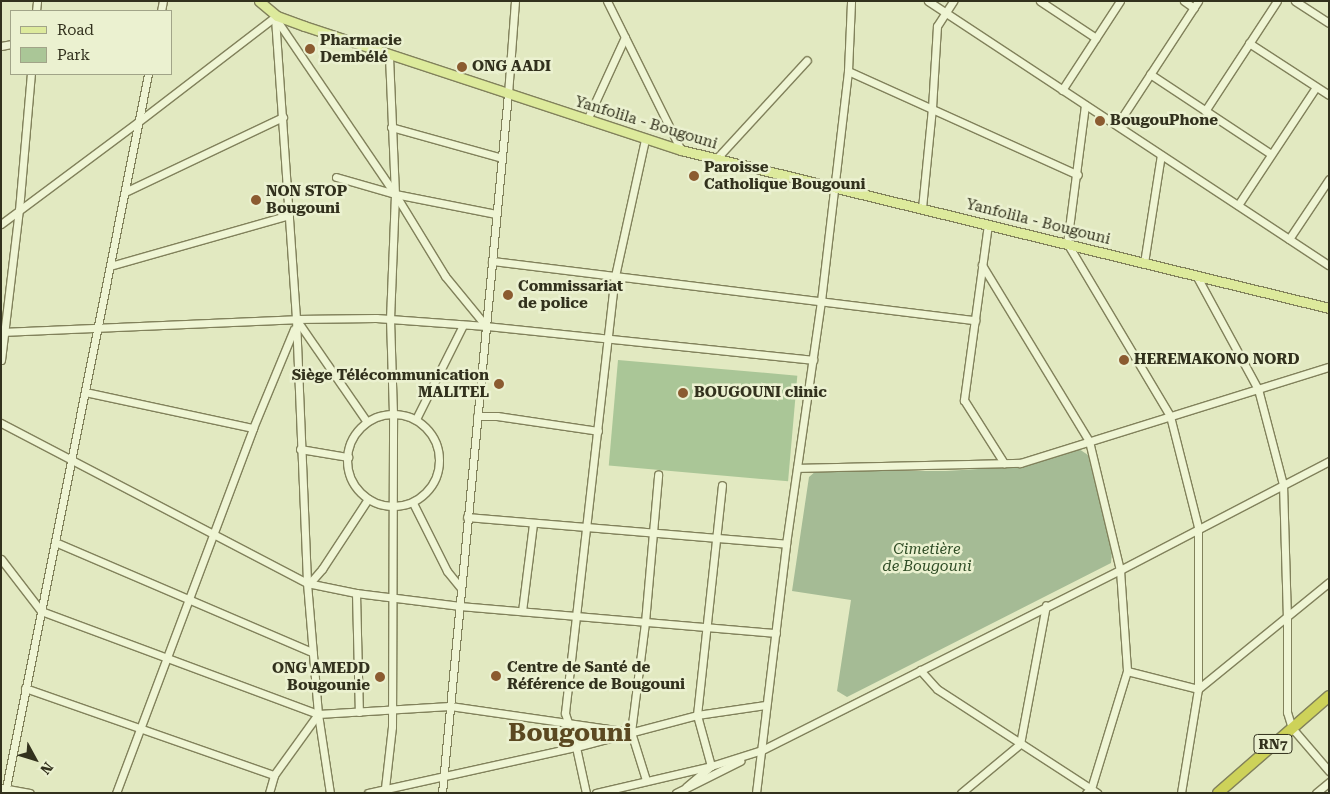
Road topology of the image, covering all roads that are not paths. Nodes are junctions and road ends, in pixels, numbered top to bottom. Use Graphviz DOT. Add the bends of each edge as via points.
graph roads {
  1 [pos="259,1"];
  2 [pos="515,1"];
  3 [pos="607,1"];
  4 [pos="851,1"];
  5 [pos="928,1"];
  6 [pos="954,1"];
  7 [pos="1040,1"];
  8 [pos="1120,1"];
  9 [pos="1184,1"];
  10 [pos="1198,1"];
  11 [pos="1277,1"];
  12 [pos="1296,1"];
  13 [pos="1194,8"];
  14 [pos="946,13"];
  15 [pos="276,17"];
  16 [pos="1329,23"];
  17 [pos="625,37"];
  18 [pos="1096,38"];
  19 [pos="1249,43"];
  20 [pos="389,56"];
  21 [pos="807,60"];
  22 [pos="848,71"];
  23 [pos="1150,74"];
  24 [pos="31,75"];
  25 [pos="148,75"];
  26 [pos="1316,87"];
  27 [pos="1062,90"];
  28 [pos="508,94"];
  29 [pos="1329,96"];
  30 [pos="1085,105"];
  31 [pos="932,108"];
  32 [pos="1205,111"];
  33 [pos="283,117"];
  34 [pos="587,120"];
  35 [pos="138,122"];
  36 [pos="1117,125"];
  37 [pos="391,127"];
  38 [pos="645,139"];
  39 [pos="681,150"];
  40 [pos="1271,154"];
  41 [pos="1161,155"];
  42 [pos="502,158"];
  43 [pos="716,159"];
  44 [pos="1078,175"];
  45 [pos="336,177"];
  46 [pos="1329,179"];
  47 [pos="833,187"];
  48 [pos="125,192"];
  49 [pos="395,194"];
  50 [pos="1238,205"];
  51 [pos="922,208"];
  52 [pos="19,210"];
  53 [pos="496,214"];
  54 [pos="289,215"];
  55 [pos="1,224"];
  56 [pos="988,224"];
  57 [pos="1289,239"];
  58 [pos="1068,243"];
  59 [pos="492,261"];
  60 [pos="1144,263"];
  61 [pos="1329,265"];
  62 [pos="110,266"];
  63 [pos="982,266"];
  64 [pos="1196,274"];
  65 [pos="615,276"];
  66 [pos="821,301"];
  67 [pos="1329,308"];
  68 [pos="390,319"];
  69 [pos="975,320"];
  70 [pos="296,322"];
  71 [pos="463,324"];
  72 [pos="486,326"];
  73 [pos="97,329"];
  74 [pos="3,332"];
  75 [pos="609,338"];
  76 [pos="1,360"];
  77 [pos="813,360"];
  78 [pos="1329,367"];
  79 [pos="1258,389"];
  80 [pos="85,392"];
  81 [pos="393,414"];
  82 [pos="477,416"];
  83 [pos="1170,416"];
  84 [pos="416,419"];
  85 [pos="367,422"];
  86 [pos="1,423"];
  87 [pos="253,428"];
  88 [pos="598,431"];
  89 [pos="1089,441"];
  90 [pos="300,449"];
  91 [pos="348,457"];
  92 [pos="71,461"];
  93 [pos="1329,461"];
  94 [pos="1004,463"];
  95 [pos="797,468"];
  96 [pos="658,475"];
  97 [pos="1282,484"];
  98 [pos="722,485"];
  99 [pos="368,498"];
  100 [pos="413,503"];
  101 [pos="392,505"];
  102 [pos="467,517"];
  103 [pos="534,524"];
  104 [pos="1198,527"];
  105 [pos="587,529"];
  106 [pos="653,533"];
  107 [pos="213,535"];
  108 [pos="718,538"];
  109 [pos="55,542"];
  110 [pos="786,544"];
  111 [pos="1,560"];
  112 [pos="1120,570"];
  113 [pos="1329,582"];
  114 [pos="308,584"];
  115 [pos="461,588"];
  116 [pos="356,593"];
  117 [pos="392,598"];
  118 [pos="189,600"];
  119 [pos="1046,605"];
  120 [pos="460,606"];
  121 [pos="41,611"];
  122 [pos="522,611"];
  123 [pos="578,617"];
  124 [pos="1287,617"];
  125 [pos="646,622"];
  126 [pos="707,627"];
  127 [pos="776,633"];
  128 [pos="312,652"];
  129 [pos="167,659"];
  130 [pos="920,670"];
  131 [pos="1127,671"];
  132 [pos="25,688"];
  133 [pos="1198,689"];
  134 [pos="1329,696"];
  135 [pos="765,705"];
  136 [pos="450,706"];
  137 [pos="392,711"];
  138 [pos="359,712"];
  139 [pos="318,714"];
  140 [pos="697,715"];
  141 [pos="567,721"];
  142 [pos="142,727"];
  143 [pos="1292,728"];
  144 [pos="631,732"];
  145 [pos="1020,744"];
  146 [pos="576,747"];
  147 [pos="762,750"];
  148 [pos="711,766"];
  149 [pos="1329,771"];
  150 [pos="274,775"];
  151 [pos="444,776"];
  152 [pos="646,780"];
  153 [pos="1329,782"];
  154 [pos="686,787"];
  155 [pos="385,788"];
  156 [pos="4,790"];
  157 [pos="1091,792"];
  158 [pos="30,793"];
  159 [pos="116,793"];
  160 [pos="269,793"];
  161 [pos="330,793"];
  162 [pos="368,793"];
  163 [pos="442,793"];
  164 [pos="586,793"];
  165 [pos="596,793"];
  166 [pos="676,793"];
  167 [pos="756,793"];
  168 [pos="961,793"];
  169 [pos="1181,793"];
  170 [pos="1218,793"];
  171 [pos="1316,793"];
  1 -- 15 [label="main road, Yanfolila - Bougouni"];
  2 -- 28 [label="street"];
  3 -- 17 [label="street"];
  4 -- 22 [label="street"];
  5 -- 14 [label="street"];
  6 -- 14 [label="street"];
  7 -- 18 [label="street"];
  8 -- 18 [label="street"];
  9 -- 13 [label="street"];
  10 -- 13 [label="street"];
  11 -- 19 [label="street"];
  12 -- 16 [label="street"];
  13 -- 23 [label="street"];
  14 -- 27 [label="street"];
  14 -- 31 [label="street" via="937,26"];
  15 -- 20 [label="main road, Yanfolila - Bougouni"];
  15 -- 33 [label="street"];
  15 -- 35 [label="street"];
  15 -- 49 [label="street"];
  17 -- 34 [label="street"];
  17 -- 39 [label="street"];
  18 -- 27 [label="street"];
  19 -- 26 [label="street"];
  19 -- 32 [label="street"];
  20 -- 28 [label="main road, Yanfolila - Bougouni"];
  20 -- 37 [label="street"];
  21 -- 43 [label="street"];
  22 -- 31 [label="street"];
  22 -- 47 [label="street"];
  23 -- 32 [label="street"];
  23 -- 36 [label="street"];
  24 -- 52 [label="street"];
  25 -- 35 [label="street"];
  26 -- 29 [label="street"];
  26 -- 40 [label="street"];
  27 -- 30 [label="street"];
  28 -- 34 [label="main road, Yanfolila - Bougouni"];
  28 -- 42 [label="street"];
  30 -- 36 [label="street"];
  30 -- 44 [label="street"];
  31 -- 44 [label="street"];
  31 -- 51 [label="street"];
  32 -- 40 [label="street"];
  33 -- 48 [label="street"];
  33 -- 54 [label="street"];
  34 -- 38 [label="main road, Yanfolila - Bougouni"];
  35 -- 48 [label="street"];
  35 -- 52 [label="street"];
  36 -- 41 [label="street"];
  37 -- 42 [label="street"];
  37 -- 49 [label="street"];
  38 -- 39 [label="main road, Yanfolila - Bougouni"];
  38 -- 65 [label="street"];
  39 -- 43 [label="main road, Yanfolila - Bougouni"];
  40 -- 50 [label="street"];
  41 -- 50 [label="street"];
  41 -- 60 [label="street"];
  42 -- 53 [label="street"];
  43 -- 47 [label="main road, Yanfolila - Bougouni"];
  44 -- 58 [label="street"];
  45 -- 49 [label="street"];
  46 -- 57 [label="street"];
  47 -- 51 [label="main road, Yanfolila - Bougouni"];
  47 -- 66 [label="street"];
  48 -- 62 [label="street"];
  49 -- 53 [label="street"];
  49 -- 68 [label="street"];
  49 -- 72 [label="street" via="445,276"];
  50 -- 57 [label="street"];
  51 -- 56 [label="main road, Yanfolila - Bougouni"];
  52 -- 55 [label="street"];
  52 -- 74 [label="street"];
  53 -- 59 [label="street"];
  54 -- 62 [label="street"];
  54 -- 70 [label="street"];
  56 -- 58 [label="main road, Yanfolila - Bougouni"];
  56 -- 63 [label="street"];
  57 -- 61 [label="street"];
  58 -- 60 [label="main road, Yanfolila - Bougouni"];
  58 -- 83 [label="street"];
  59 -- 65 [label="street"];
  59 -- 72 [label="street"];
  60 -- 64 [label="main road, Yanfolila - Bougouni"];
  62 -- 73 [label="street"];
  63 -- 69 [label="street"];
  63 -- 89 [label="street"];
  64 -- 67 [label="main road, Yanfolila - Bougouni"];
  64 -- 79 [label="street"];
  65 -- 66 [label="street"];
  65 -- 75 [label="street"];
  66 -- 69 [label="street"];
  66 -- 77 [label="street"];
  68 -- 70 [label="street"];
  68 -- 71 [label="street"];
  68 -- 81 [label="street"];
  69 -- 94 [label="street" via="964,400"];
  70 -- 73 [label="street"];
  70 -- 85 [label="street"];
  70 -- 87 [label="street"];
  70 -- 90 [label="street"];
  71 -- 72 [label="street"];
  71 -- 84 [label="street"];
  72 -- 75 [label="street"];
  72 -- 82 [label="street"];
  73 -- 74 [label="street"];
  73 -- 80 [label="street"];
  74 -- 76 [label="street"];
  75 -- 77 [label="street"];
  75 -- 88 [label="street"];
  77 -- 95 [label="street"];
  78 -- 79 [label="street"];
  79 -- 83 [label="street"];
  79 -- 97 [label="street"];
  80 -- 87 [label="street"];
  80 -- 92 [label="street"];
  81 -- 84 [label="street"];
  81 -- 85 [label="street"];
  81 -- 101 [label="street"];
  82 -- 88 [label="street"];
  82 -- 102 [label="street"];
  83 -- 89 [label="street"];
  83 -- 104 [label="street"];
  84 -- 100 [label="street" via="436,440 440,461 434,483"];
  85 -- 91 [label="street" via="350,444"];
  86 -- 92 [label="street"];
  87 -- 107 [label="street"];
  88 -- 105 [label="street"];
  89 -- 94 [label="street" via="1020,463"];
  89 -- 112 [label="street"];
  90 -- 91 [label="street"];
  90 -- 114 [label="street"];
  91 -- 99 [label="street" via="354,485"];
  92 -- 107 [label="street"];
  92 -- 109 [label="street"];
  93 -- 97 [label="street"];
  94 -- 95 [label="street"];
  95 -- 110 [label="street"];
  96 -- 106 [label="street"];
  97 -- 104 [label="street"];
  97 -- 124 [label="street"];
  98 -- 108 [label="street"];
  99 -- 101 [label="street" via="378,504"];
  99 -- 114 [label="street" via="322,569"];
  100 -- 101 [label="street"];
  100 -- 115 [label="street" via="447,571"];
  101 -- 117 [label="street"];
  102 -- 103 [label="street"];
  102 -- 115 [label="street"];
  103 -- 105 [label="street"];
  103 -- 122 [label="street"];
  104 -- 112 [label="street"];
  104 -- 133 [label="street"];
  105 -- 106 [label="street"];
  105 -- 123 [label="street"];
  106 -- 108 [label="street"];
  106 -- 125 [label="street"];
  107 -- 114 [label="street"];
  107 -- 118 [label="street"];
  108 -- 110 [label="street"];
  108 -- 126 [label="street"];
  109 -- 118 [label="street"];
  109 -- 121 [label="street"];
  110 -- 127 [label="street"];
  111 -- 121 [label="street"];
  112 -- 119 [label="street"];
  112 -- 131 [label="street"];
  113 -- 124 [label="street"];
  114 -- 116 [label="street"];
  114 -- 128 [label="street"];
  115 -- 120 [label="street"];
  116 -- 117 [label="street"];
  116 -- 138 [label="street"];
  117 -- 120 [label="street"];
  117 -- 137 [label="street"];
  118 -- 128 [label="street"];
  118 -- 129 [label="street"];
  119 -- 130 [label="street"];
  119 -- 145 [label="street"];
  120 -- 122 [label="street"];
  120 -- 136 [label="street"];
  121 -- 129 [label="street"];
  121 -- 132 [label="street"];
  122 -- 123 [label="street"];
  123 -- 125 [label="street"];
  123 -- 141 [label="street" via="565,713"];
  124 -- 133 [label="street"];
  124 -- 143 [label="street" via="1287,712"];
  125 -- 126 [label="street"];
  125 -- 144 [label="street"];
  126 -- 127 [label="street"];
  126 -- 140 [label="street"];
  127 -- 135 [label="street"];
  128 -- 139 [label="street"];
  129 -- 139 [label="street"];
  129 -- 142 [label="street"];
  130 -- 145 [label="street" via="937,689"];
  130 -- 147 [label="street"];
  131 -- 133 [label="street"];
  131 -- 157 [label="street"];
  132 -- 142 [label="street"];
  132 -- 156 [label="street"];
  133 -- 169 [label="street"];
  134 -- 143 [label="highway, RN7"];
  135 -- 140 [label="street"];
  135 -- 147 [label="street"];
  136 -- 137 [label="street"];
  136 -- 141 [label="street"];
  136 -- 151 [label="street"];
  137 -- 138 [label="street"];
  137 -- 155 [label="street"];
  138 -- 139 [label="street"];
  139 -- 150 [label="street"];
  139 -- 161 [label="street"];
  140 -- 144 [label="street"];
  140 -- 148 [label="street"];
  141 -- 144 [label="street"];
  141 -- 146 [label="street"];
  142 -- 150 [label="street"];
  142 -- 159 [label="street"];
  143 -- 149 [label="street"];
  143 -- 170 [label="highway, RN7"];
  144 -- 146 [label="street"];
  144 -- 152 [label="street"];
  145 -- 157 [label="street"];
  145 -- 168 [label="street"];
  146 -- 151 [label="street"];
  146 -- 164 [label="street"];
  147 -- 148 [label="street"];
  147 -- 154 [label="street"];
  147 -- 167 [label="street"];
  148 -- 152 [label="street"];
  148 -- 154 [label="street"];
  150 -- 160 [label="street"];
  151 -- 155 [label="street"];
  151 -- 163 [label="street"];
  152 -- 165 [label="street"];
  153 -- 171 [label="street"];
  154 -- 166 [label="street"];
  155 -- 162 [label="street"];
  156 -- 158 [label="street"];
}
